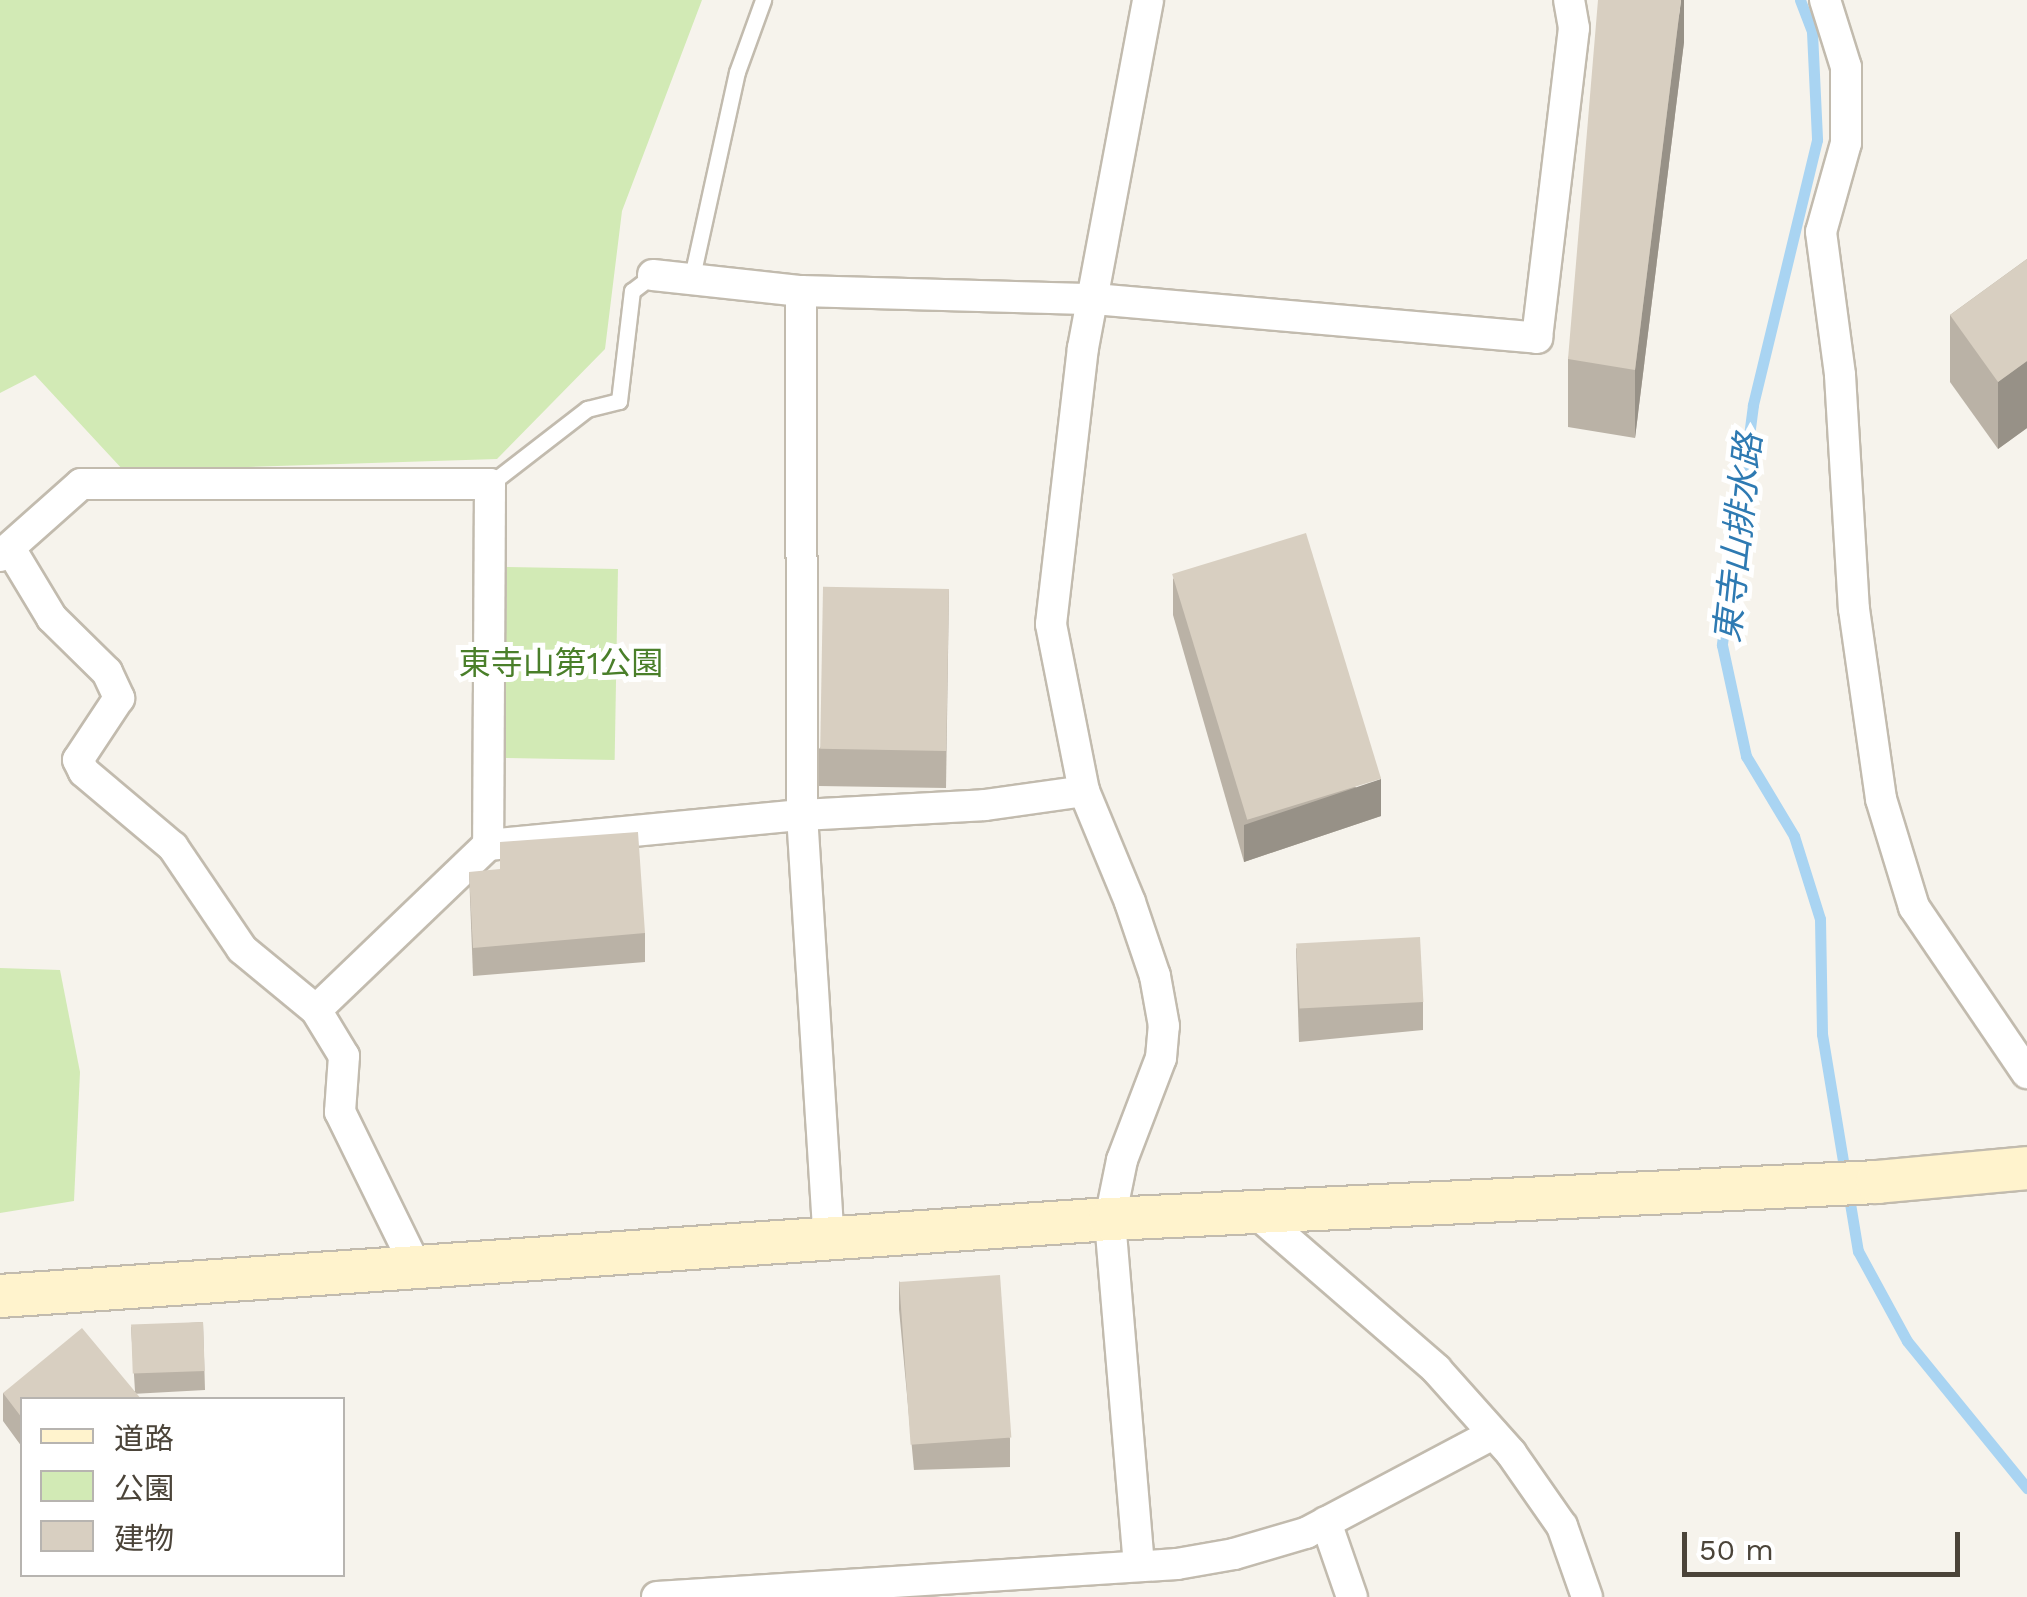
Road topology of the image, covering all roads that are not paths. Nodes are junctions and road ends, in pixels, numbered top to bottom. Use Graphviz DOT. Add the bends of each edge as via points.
graph roads {
  1 [pos="763,0"];
  2 [pos="1148,0"];
  3 [pos="1569,0"];
  4 [pos="1825,0"];
  5 [pos="652,275"];
  6 [pos="691,282"];
  7 [pos="801,291"];
  8 [pos="1095,299"];
  9 [pos="490,484"];
  10 [pos="6,553"];
  11 [pos="1084,791"];
  12 [pos="802,815"];
  13 [pos="488,845"];
  14 [pos="316,1010"];
  15 [pos="2027,1073"];
  16 [pos="2027,1168"];
  17 [pos="1256,1212"];
  18 [pos="1110,1219"];
  19 [pos="829,1239"];
  20 [pos="417,1268"];
  21 [pos="0,1296"];
  22 [pos="1493,1434"];
  23 [pos="1326,1522"];
  24 [pos="1139,1566"];
  25 [pos="834,1591"];
  26 [pos="657,1597"];
  27 [pos="1352,1597"];
  28 [pos="1587,1597"];
  1 -- 6 [label="lane" via="737,72"];
  2 -- 8 [label="street"];
  3 -- 8 [label="street" via="1574,28 1537,338"];
  4 -- 15 [label="street" via="1846,67 1846,143 1821,232 1840,374 1854,608 1881,800 1914,906"];
  5 -- 6 [label="street"];
  5 -- 9 [label="lane" via="632,291 619,401 587,409"];
  6 -- 7 [label="street"];
  7 -- 8 [label="street"];
  7 -- 12 [label="street"];
  8 -- 11 [label="street" via="1068,454 1051,624"];
  9 -- 10 [label="street" via="82,484"];
  9 -- 13 [label="street"];
  10 -- 14 [label="street" via="52,618 107,672 119,698 78,760 84,772 173,847 242,949"];
  11 -- 12 [label="street" via="985,806"];
  11 -- 18 [label="street" via="1130,902 1164,1026 1161,1058 1122,1160"];
  12 -- 13 [label="street"];
  12 -- 19 [label="street"];
  13 -- 14 [label="street"];
  14 -- 20 [label="street" via="344,1056 340,1112"];
  16 -- 17 [label="street" via="1877,1182"];
  17 -- 18 [label="street"];
  17 -- 22 [label="street" via="1436,1369"];
  18 -- 19 [label="street"];
  18 -- 24 [label="street"];
  19 -- 20 [label="street"];
  20 -- 21 [label="street"];
  22 -- 23 [label="street"];
  22 -- 28 [label="street" via="1562,1526"];
  23 -- 24 [label="street" via="1234,1554"];
  23 -- 27 [label="street"];
  24 -- 25 [label="street"];
  25 -- 26 [label="street"];
}
